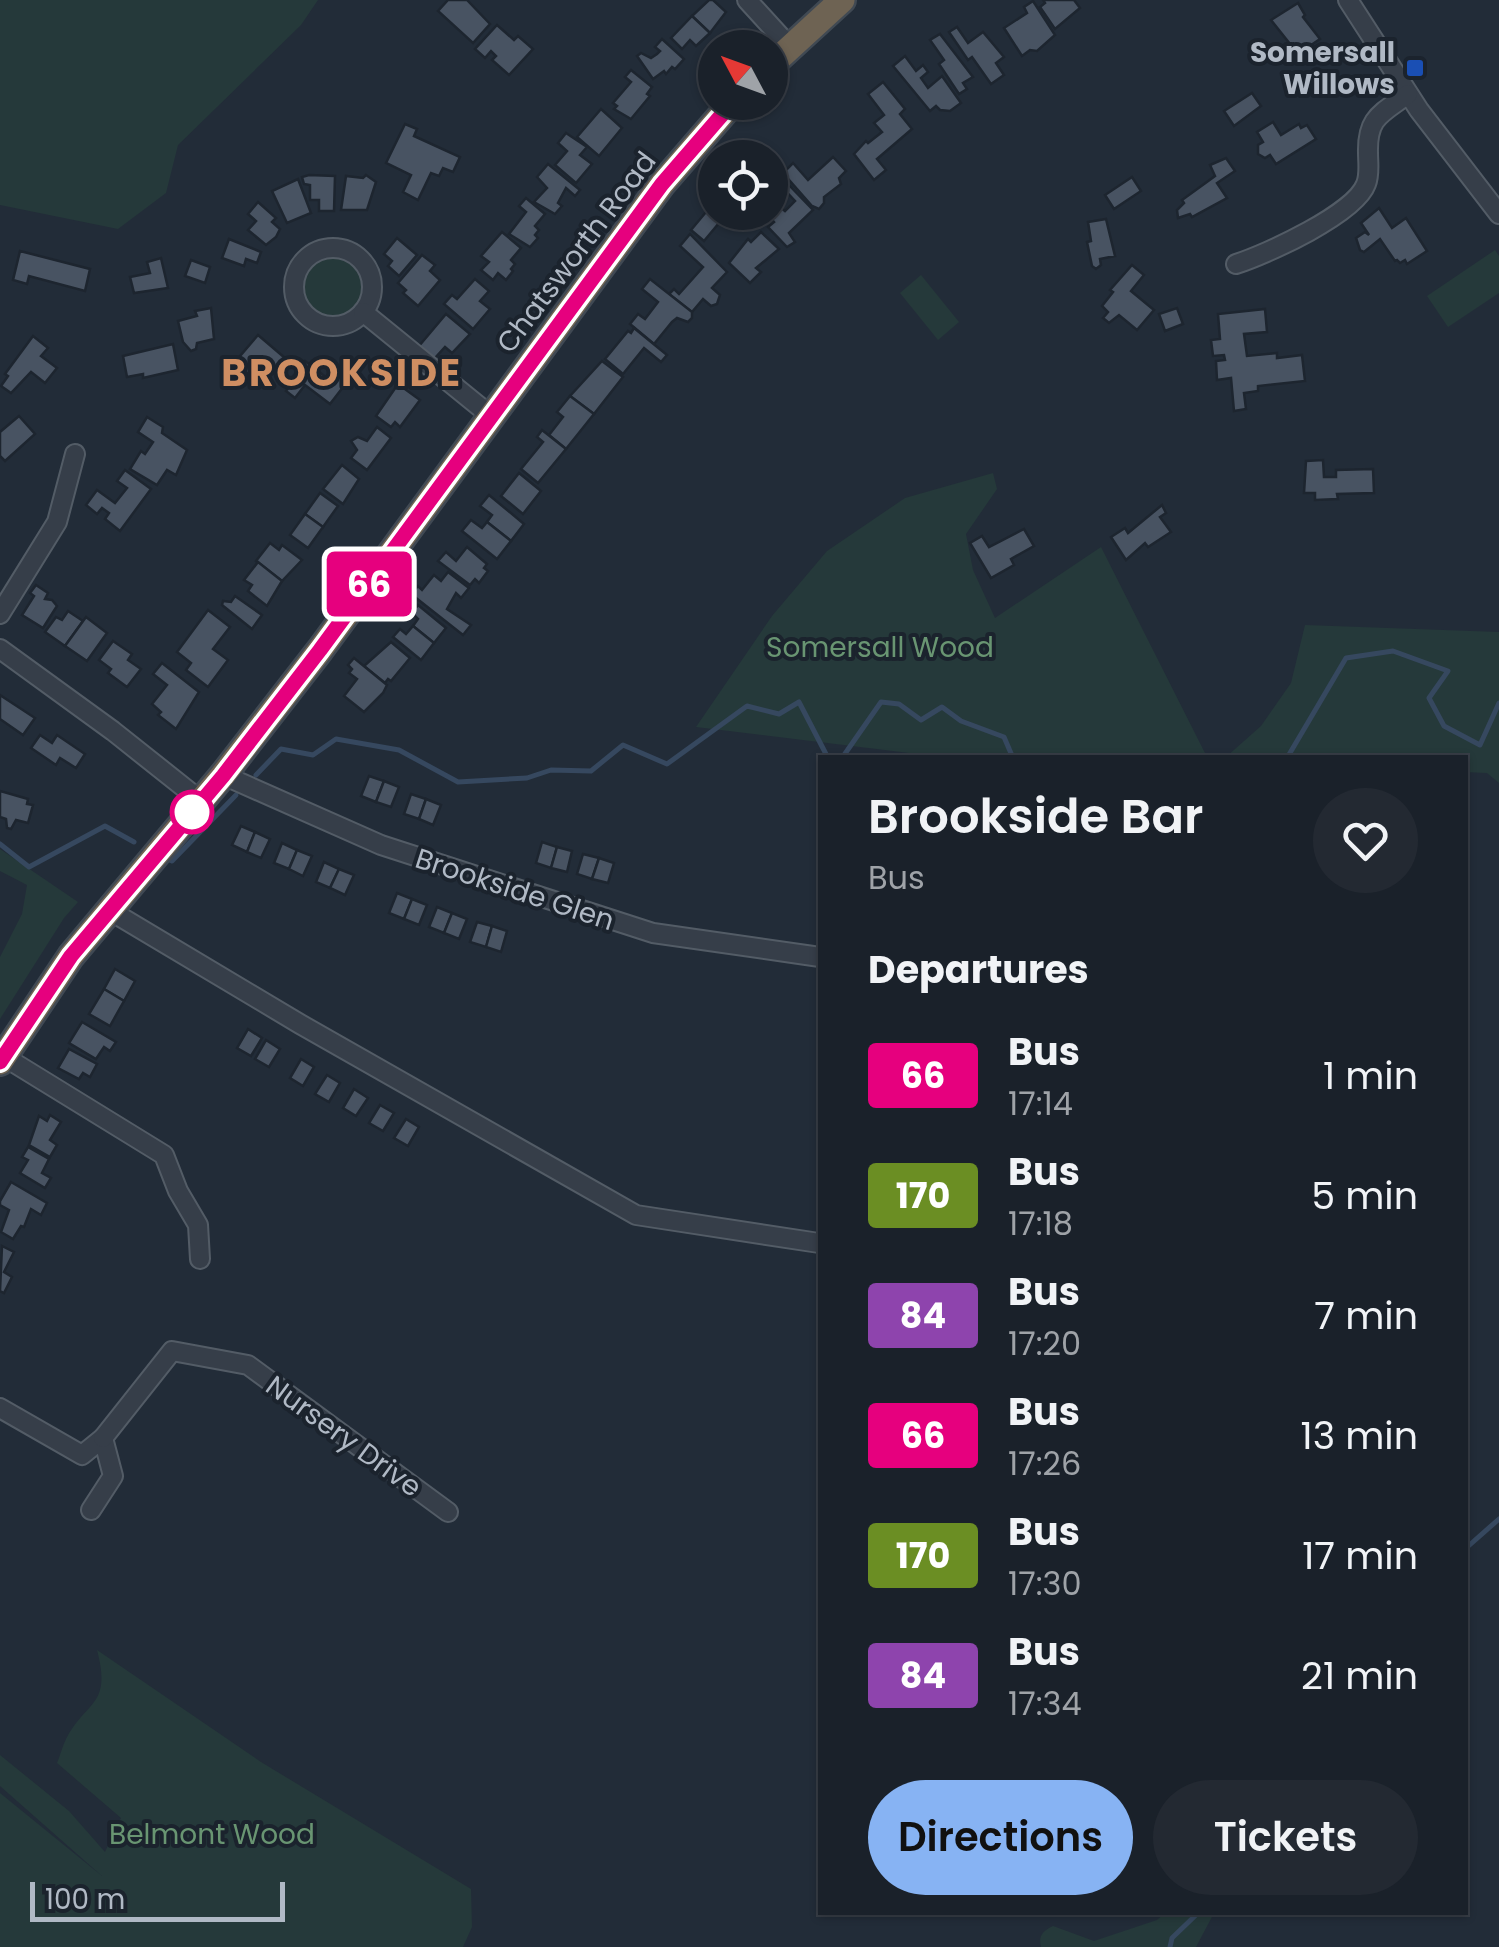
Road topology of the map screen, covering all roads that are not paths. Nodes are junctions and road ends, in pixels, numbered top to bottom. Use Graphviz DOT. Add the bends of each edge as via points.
graph roads {
  1 [pos="746,0"];
  2 [pos="842,0"];
  3 [pos="1348,0"];
  4 [pos="790,47"];
  5 [pos="1408,94"];
  6 [pos="717,120"];
  7 [pos="1499,214"];
  8 [pos="1236,264"];
  9 [pos="363,312"];
  10 [pos="491,416"];
  11 [pos="75,454"];
  12 [pos="0,614"];
  13 [pos="0,649"];
  14 [pos="223,776"];
  15 [pos="201,801"];
  16 [pos="109,910"];
  17 [pos="818,957"];
  18 [pos="2,1059"];
  19 [pos="818,1243"];
  20 [pos="200,1259"];
  21 [pos="0,1408"];
  22 [pos="103,1438"];
  23 [pos="91,1510"];
  24 [pos="448,1512"];
  1 -- 4 [label="street"];
  2 -- 4 [label="highway"];
  3 -- 5 [label="street"];
  5 -- 7 [label="street"];
  5 -- 8 [label="street" via="1371,122 1368,176 1359,196 1300,236"];
  6 -- 10 [label="highway, Chatsworth Road" via="662,184"];
  9 -- 9 [label="street" via="372,288 364,263 342,248 305,258 294,293 306,315 328,326"];
  9 -- 10 [label="street"];
  10 -- 14 [label="highway, Chatsworth Road"];
  11 -- 12 [label="street" via="56,522"];
  13 -- 15 [label="street"];
  14 -- 15 [label="highway, Chatsworth Road"];
  14 -- 17 [label="street, Brookside Glen" via="381,846 653,934"];
  15 -- 16 [label="highway, Chatsworth Road"];
  16 -- 18 [label="highway, Chatsworth Road"];
  16 -- 19 [label="street" via="636,1215"];
  18 -- 20 [label="street" via="164,1155 198,1224"];
  21 -- 22 [label="street" via="82,1455"];
  22 -- 23 [label="street" via="114,1476"];
  22 -- 24 [label="street, Nursery Drive" via="172,1351 248,1365"];
}
